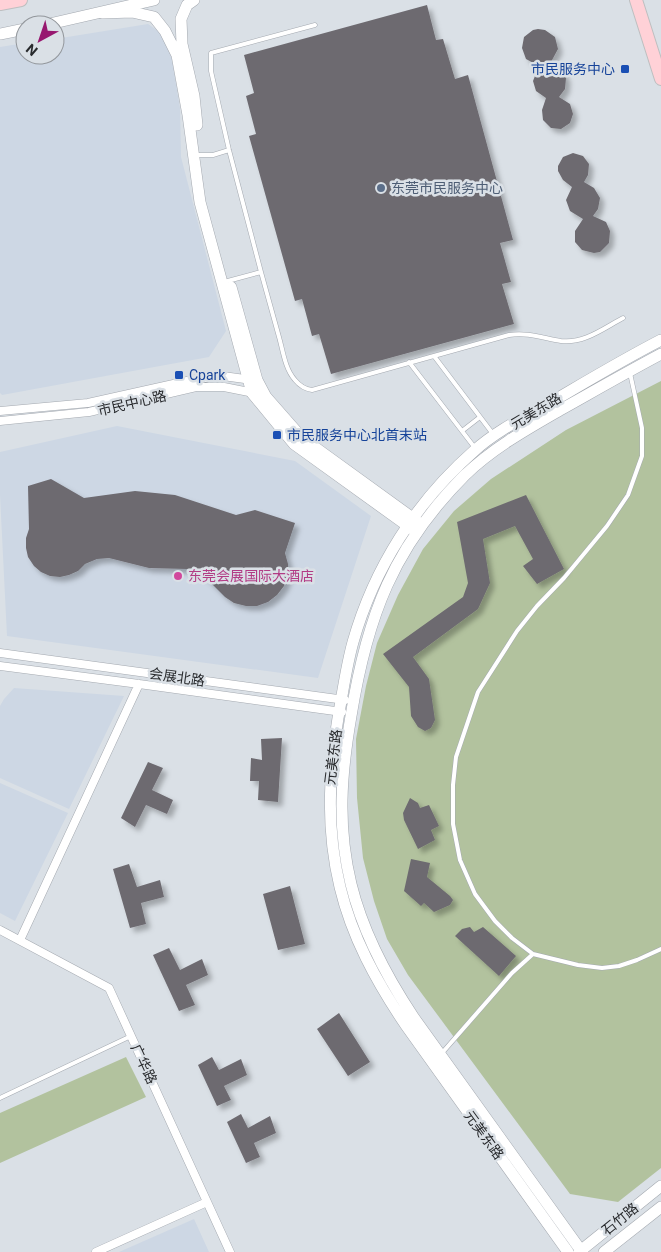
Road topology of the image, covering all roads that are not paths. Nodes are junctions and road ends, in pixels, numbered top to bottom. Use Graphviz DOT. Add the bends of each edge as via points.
graph roads {
  1 [pos="21,0"];
  2 [pos="154,0"];
  3 [pos="194,0"];
  4 [pos="636,0"];
  5 [pos="0,4"];
  6 [pos="102,13"];
  7 [pos="65,21"];
  8 [pos="315,25"];
  9 [pos="15,31"];
  10 [pos="1,34"];
  11 [pos="661,79"];
  12 [pos="229,150"];
  13 [pos="197,155"];
  14 [pos="261,272"];
  15 [pos="225,282"];
  16 [pos="623,318"];
  17 [pos="661,340"];
  18 [pos="661,354"];
  19 [pos="434,356"];
  20 [pos="409,362"];
  21 [pos="630,370"];
  22 [pos="252,380"];
  23 [pos="257,393"];
  24 [pos="0,411"];
  25 [pos="480,417"];
  26 [pos="0,421"];
  27 [pos="462,431"];
  28 [pos="495,436"];
  29 [pos="476,449"];
  30 [pos="414,525"];
  31 [pos="0,653"];
  32 [pos="0,666"];
  33 [pos="139,684"];
  34 [pos="347,700"];
  35 [pos="345,713"];
  36 [pos="0,930"];
  37 [pos="20,940"];
  38 [pos="661,949"];
  39 [pos="533,954"];
  40 [pos="131,1036"];
  41 [pos="440,1054"];
  42 [pos="0,1098"];
  43 [pos="661,1186"];
  44 [pos="207,1202"];
  45 [pos="661,1206"];
  46 [pos="600,1236"];
  47 [pos="608,1251"];
  48 [pos="96,1252"];
  49 [pos="230,1252"];
  50 [pos="568,1252"];
  51 [pos="581,1252"];
  1 -- 5 [label="main road"];
  2 -- 6 [label="street"];
  3 -- 13 [label="street" via="187,5 181,27 194,96"];
  4 -- 11 [label="main road"];
  6 -- 7 [label="street"];
  6 -- 13 [label="street" via="132,12 154,17 166,31 177,55"];
  8 -- 12 [label="lane" via="211,53 211,71"];
  9 -- 10 [label="street"];
  12 -- 13 [label="lane" via="213,156"];
  12 -- 14 [label="lane"];
  13 -- 15 [label="street" via="200,202"];
  14 -- 15 [label="lane"];
  14 -- 20 [label="lane" via="284,358 295,381 306,389"];
  15 -- 22 [label="street"];
  16 -- 19 [label="lane" via="594,334 572,341 517,333"];
  17 -- 28 [label="street, 元美东路"];
  18 -- 21 [label="street, 元美东路"];
  19 -- 20 [label="lane"];
  19 -- 25 [label="lane"];
  20 -- 27 [label="lane"];
  21 -- 30 [label="street, 元美东路" via="523,431 485,457"];
  21 -- 39 [label="lane" via="642,428 642,456 628,496 497,660 478,692 456,757 453,824 460,860 475,894 494,921"];
  22 -- 23 [label="street"];
  22 -- 24 [label="street, 市民中心路" via="223,376 196,378 88,403"];
  23 -- 26 [label="street, 市民中心路" via="224,387 196,387 89,412"];
  23 -- 30 [label="street" via="294,444"];
  25 -- 27 [label="lane"];
  25 -- 28 [label="lane"];
  27 -- 29 [label="lane"];
  28 -- 29 [label="street, 元美东路"];
  29 -- 30 [label="street, 元美东路" via="457,467"];
  30 -- 34 [label="street, 元美东路" via="393,546 364,609 353,642"];
  31 -- 34 [label="street, 会展北路"];
  32 -- 33 [label="street, 会展北路"];
  33 -- 35 [label="street, 会展北路"];
  33 -- 37 [label="street"];
  34 -- 35 [label="street, 元美东路"];
  35 -- 41 [label="street, 元美东路" via="341,793 346,856 352,885 370,942 383,968"];
  35 -- 50 [label="street, 元美东路" via="332,753 331,828 340,887 359,946 405,1024"];
  36 -- 37 [label="street, 广华路"];
  37 -- 40 [label="street, 广华路" via="109,988"];
  38 -- 39 [label="lane" via="619,966 602,968"];
  39 -- 41 [label="lane"];
  40 -- 42 [label="lane"];
  40 -- 44 [label="street, 广华路"];
  41 -- 51 [label="street, 元美东路"];
  43 -- 46 [label="street, 石竹路"];
  44 -- 48 [label="street"];
  44 -- 49 [label="street, 广华路"];
  45 -- 47 [label="street, 石竹路"];
  46 -- 47 [label="street"];
  46 -- 51 [label="street, 石竹路"];
}
